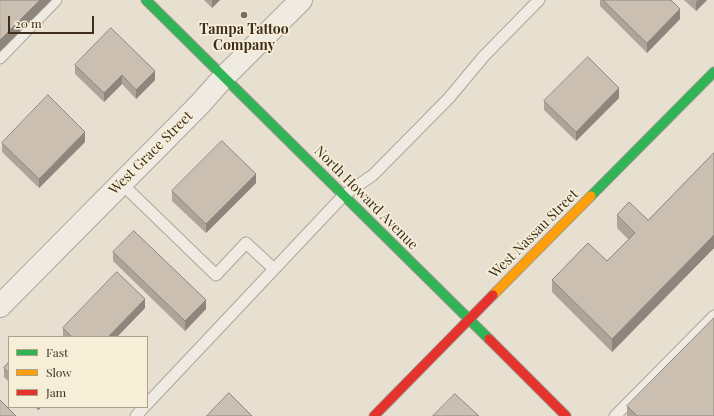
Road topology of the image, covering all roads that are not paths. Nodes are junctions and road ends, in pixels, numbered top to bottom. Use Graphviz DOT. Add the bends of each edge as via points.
graph roads {
  1 [pos="56,0"];
  2 [pos="146,0"];
  3 [pos="301,0"];
  4 [pos="539,0"];
  5 [pos="0,58"];
  6 [pos="714,72"];
  7 [pos="224,77"];
  8 [pos="121,184"];
  9 [pos="344,195"];
  10 [pos="274,269"];
  11 [pos="0,306"];
  12 [pos="714,316"];
  13 [pos="468,320"];
  14 [pos="148,403"];
  15 [pos="143,408"];
  16 [pos="136,416"];
  17 [pos="374,416"];
  18 [pos="566,416"];
  19 [pos="615,416"];
  1 -- 5 [label="lane"];
  2 -- 7 [label="main road, North Howard Avenue"];
  3 -- 7 [label="street, West Grace Street"];
  4 -- 9 [label="lane" via="484,56 449,98 373,175"];
  6 -- 13 [label="main road, West Nassau Street"];
  7 -- 8 [label="street, West Grace Street"];
  7 -- 9 [label="main road, North Howard Avenue"];
  8 -- 10 [label="lane" via="216,274 246,243"];
  8 -- 11 [label="street, West Grace Street"];
  9 -- 10 [label="lane"];
  9 -- 13 [label="main road, North Howard Avenue"];
  10 -- 14 [label="lane"];
  12 -- 19 [label="lane"];
  13 -- 17 [label="main road, West Nassau Street"];
  13 -- 18 [label="main road, North Howard Avenue"];
  15 -- 16 [label="lane"];
}
